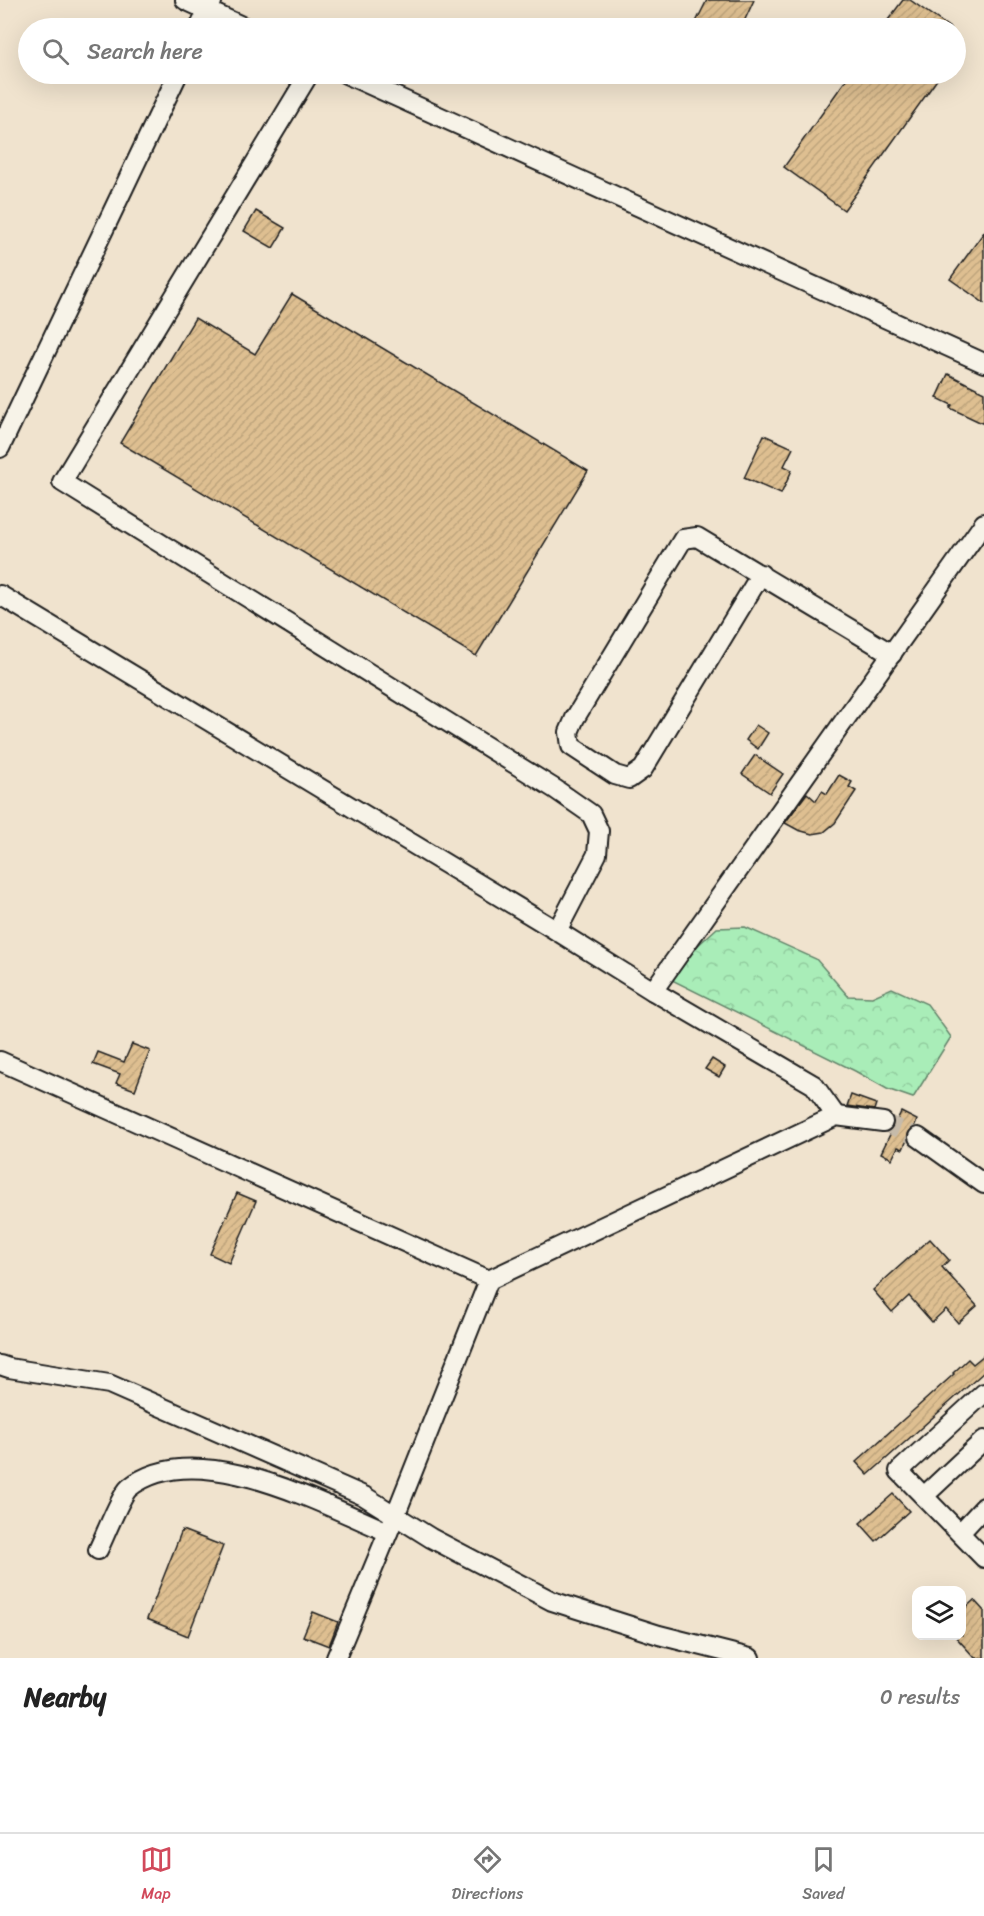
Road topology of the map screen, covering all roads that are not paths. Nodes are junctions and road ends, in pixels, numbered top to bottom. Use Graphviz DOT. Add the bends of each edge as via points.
graph roads {
  1 [pos="184,0"];
  2 [pos="210,5"];
  3 [pos="230,18"];
  4 [pos="173,84"];
  5 [pos="303,84"];
  6 [pos="368,84"];
  7 [pos="984,363"];
  8 [pos="0,448"];
  9 [pos="984,523"];
  10 [pos="761,574"];
  11 [pos="0,595"];
  12 [pos="892,654"];
  13 [pos="558,931"];
  14 [pos="653,991"];
  15 [pos="0,1061"];
  16 [pos="836,1116"];
  17 [pos="883,1122"];
  18 [pos="925,1142"];
  19 [pos="984,1184"];
  20 [pos="489,1280"];
  21 [pos="0,1365"];
  22 [pos="984,1393"];
  23 [pos="984,1440"];
  24 [pos="924,1496"];
  25 [pos="984,1507"];
  26 [pos="391,1524"];
  27 [pos="960,1533"];
  28 [pos="98,1550"];
  29 [pos="984,1558"];
  30 [pos="336,1658"];
  31 [pos="750,1658"];
  1 -- 2 [label="street"];
  2 -- 3 [label="street"];
  4 -- 8 [label="street"];
  5 -- 13 [label="street" via="62,482 591,814 599,831 597,854"];
  6 -- 7 [label="street"];
  9 -- 12 [label="street"];
  10 -- 10 [label="street" via="697,537 683,539 575,718 569,732 571,746 615,775 629,779 643,769"];
  10 -- 12 [label="street"];
  11 -- 13 [label="street"];
  12 -- 14 [label="street"];
  13 -- 14 [label="street"];
  14 -- 16 [label="street" via="814,1085"];
  15 -- 20 [label="street"];
  16 -- 17 [label="street"];
  16 -- 20 [label="street"];
  18 -- 19 [label="street"];
  20 -- 26 [label="street"];
  21 -- 26 [label="street" via="109,1384 364,1496"];
  22 -- 24 [label="street" via="899,1471"];
  23 -- 24 [label="street"];
  24 -- 27 [label="street"];
  25 -- 27 [label="street"];
  26 -- 28 [label="street" via="260,1479 183,1468 152,1476 127,1489"];
  26 -- 30 [label="street"];
  26 -- 31 [label="street" via="431,1538 552,1601 659,1635"];
  27 -- 29 [label="street"];
}
